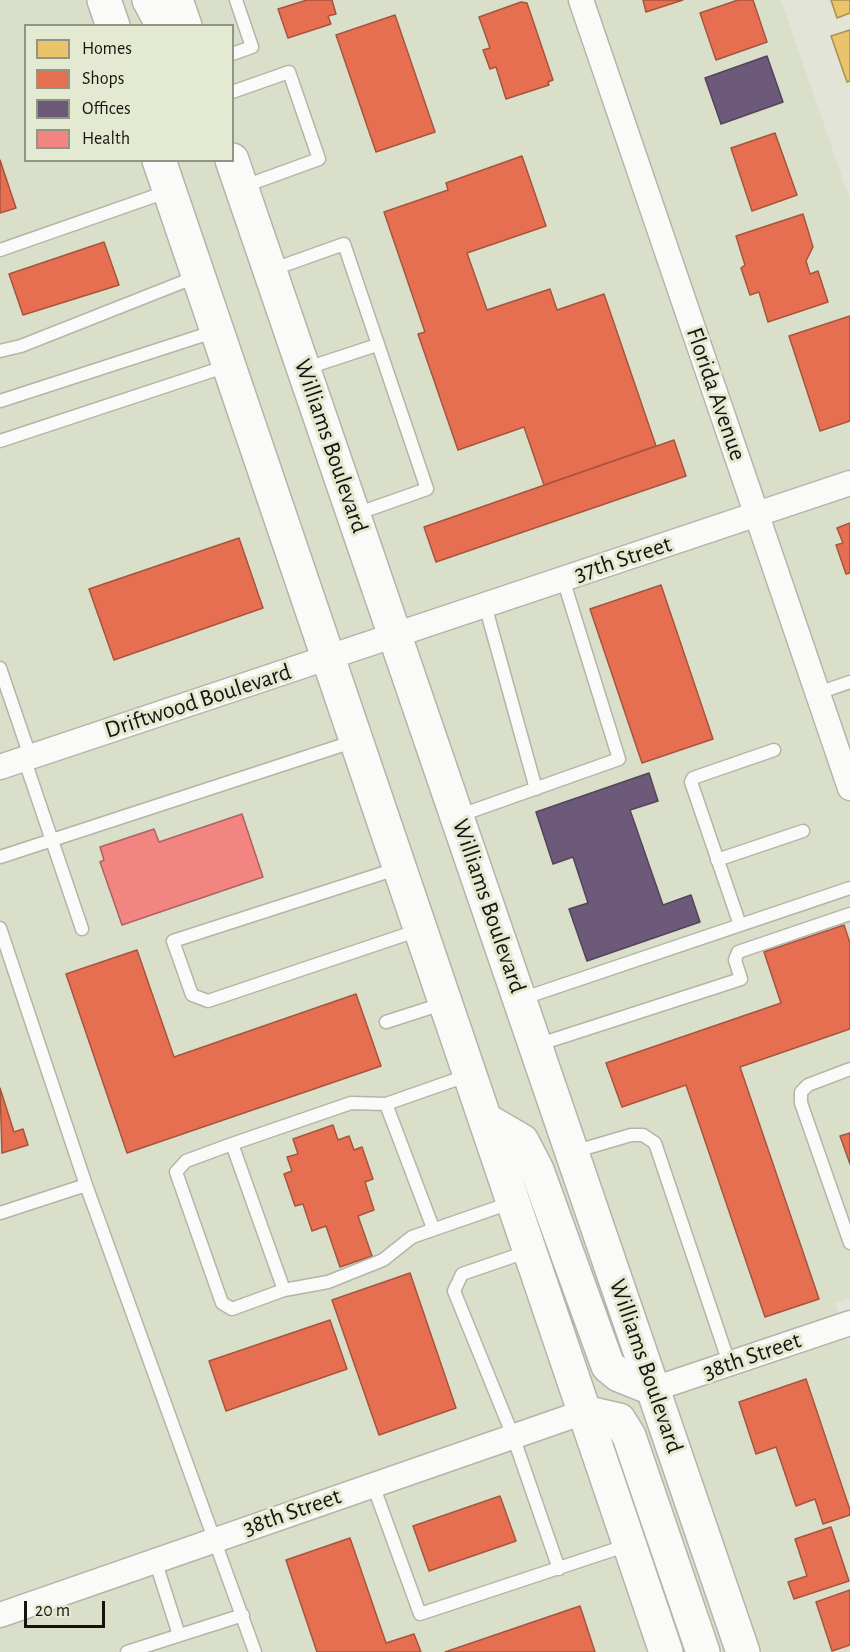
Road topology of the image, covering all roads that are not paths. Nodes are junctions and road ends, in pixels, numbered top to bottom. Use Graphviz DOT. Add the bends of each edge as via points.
graph roads {
  1 [pos="104,0"];
  2 [pos="149,0"];
  3 [pos="176,0"];
  4 [pos="236,0"];
  5 [pos="581,0"];
  6 [pos="112,24"];
  7 [pos="162,24"];
  8 [pos="184,24"];
  9 [pos="234,53"];
  10 [pos="234,91"];
  11 [pos="160,162"];
  12 [pos="236,174"];
  13 [pos="170,191"];
  14 [pos="0,250"];
  15 [pos="270,270"];
  16 [pos="199,276"];
  17 [pos="217,331"];
  18 [pos="377,345"];
  19 [pos="0,351"];
  20 [pos="229,365"];
  21 [pos="304,369"];
  22 [pos="0,401"];
  23 [pos="0,441"];
  24 [pos="850,483"];
  25 [pos="757,514"];
  26 [pos="354,515"];
  27 [pos="563,579"];
  28 [pos="485,604"];
  29 [pos="396,634"];
  30 [pos="329,657"];
  31 [pos="0,668"];
  32 [pos="850,682"];
  33 [pos="818,693"];
  34 [pos="357,740"];
  35 [pos="774,750"];
  36 [pos="27,757"];
  37 [pos="0,767"];
  38 [pos="850,788"];
  39 [pos="536,789"];
  40 [pos="458,816"];
  41 [pos="803,831"];
  42 [pos="51,840"];
  43 [pos="0,857"];
  44 [pos="717,860"];
  45 [pos="400,868"];
  46 [pos="850,888"];
  47 [pos="850,914"];
  48 [pos="740,925"];
  49 [pos="0,928"];
  50 [pos="82,929"];
  51 [pos="421,929"];
  52 [pos="520,999"];
  53 [pos="446,1003"];
  54 [pos="386,1022"];
  55 [pos="536,1045"];
  56 [pos="850,1069"];
  57 [pos="470,1074"];
  58 [pos="386,1104"];
  59 [pos="486,1120"];
  60 [pos="232,1144"];
  61 [pos="573,1152"];
  62 [pos="86,1185"];
  63 [pos="513,1202"];
  64 [pos="0,1213"];
  65 [pos="433,1228"];
  66 [pos="850,1244"];
  67 [pos="530,1250"];
  68 [pos="284,1290"];
  69 [pos="850,1323"];
  70 [pos="729,1363"];
  71 [pos="654,1389"];
  72 [pos="584,1412"];
  73 [pos="513,1436"];
  74 [pos="373,1485"];
  75 [pos="215,1539"];
  76 [pos="629,1545"];
  77 [pos="155,1560"];
  78 [pos="559,1569"];
  79 [pos="0,1615"];
  80 [pos="243,1615"];
  81 [pos="179,1635"];
  82 [pos="127,1652"];
  83 [pos="255,1652"];
  84 [pos="666,1652"];
  85 [pos="703,1652"];
  86 [pos="743,1652"];
  1 -- 6 [label="main road"];
  2 -- 7 [label="main road"];
  3 -- 8 [label="main road"];
  4 -- 9 [label="lane" via="252,47"];
  5 -- 25 [label="street, Florida Avenue"];
  10 -- 12 [label="lane" via="289,72 318,159"];
  11 -- 13 [label="main road"];
  12 -- 15 [label="main road, Williams Boulevard"];
  13 -- 14 [label="lane"];
  13 -- 16 [label="main road"];
  15 -- 18 [label="lane" via="344,244"];
  15 -- 21 [label="main road, Williams Boulevard"];
  16 -- 17 [label="main road"];
  16 -- 19 [label="lane"];
  17 -- 20 [label="main road"];
  17 -- 22 [label="lane"];
  18 -- 21 [label="lane"];
  18 -- 26 [label="lane" via="427,489"];
  20 -- 23 [label="lane"];
  20 -- 30 [label="main road"];
  21 -- 26 [label="main road, Williams Boulevard"];
  24 -- 25 [label="street, 37th Street"];
  25 -- 27 [label="street, 37th Street"];
  25 -- 33 [label="street, Florida Avenue"];
  26 -- 29 [label="main road, Williams Boulevard"];
  27 -- 28 [label="street, 37th Street"];
  27 -- 39 [label="lane" via="619,759"];
  28 -- 29 [label="street, 37th Street"];
  28 -- 39 [label="lane"];
  29 -- 30 [label="street, Driftwood Boulevard"];
  29 -- 40 [label="main road, Williams Boulevard"];
  30 -- 34 [label="main road"];
  30 -- 36 [label="street, Driftwood Boulevard"];
  31 -- 36 [label="lane"];
  32 -- 33 [label="lane"];
  33 -- 38 [label="street, Florida Avenue"];
  34 -- 42 [label="lane"];
  34 -- 45 [label="main road"];
  35 -- 44 [label="lane" via="693,778 691,783"];
  36 -- 37 [label="street, Driftwood Boulevard"];
  36 -- 42 [label="lane"];
  39 -- 40 [label="lane"];
  40 -- 52 [label="main road, Williams Boulevard"];
  41 -- 44 [label="lane"];
  42 -- 43 [label="lane"];
  42 -- 50 [label="lane"];
  44 -- 48 [label="lane"];
  45 -- 51 [label="main road"];
  45 -- 51 [label="lane" via="173,941 192,995 207,1001"];
  46 -- 48 [label="lane"];
  47 -- 55 [label="lane" via="738,952 735,960 741,979"];
  48 -- 52 [label="lane"];
  49 -- 62 [label="lane"];
  51 -- 53 [label="main road"];
  52 -- 55 [label="main road, Williams Boulevard"];
  53 -- 54 [label="lane"];
  53 -- 57 [label="main road"];
  55 -- 61 [label="main road, Williams Boulevard"];
  56 -- 66 [label="lane" via="808,1085 801,1092 801,1102"];
  57 -- 58 [label="lane"];
  57 -- 59 [label="main road"];
  58 -- 60 [label="lane" via="351,1103"];
  58 -- 65 [label="lane"];
  59 -- 63 [label="main road"];
  59 -- 71 [label="main road" via="522,1141 537,1170 608,1366 619,1375"];
  60 -- 68 [label="lane"];
  60 -- 68 [label="lane" via="186,1161 176,1172 222,1303 232,1309"];
  61 -- 70 [label="lane" via="631,1135 643,1135 654,1143"];
  61 -- 71 [label="main road, Williams Boulevard"];
  62 -- 64 [label="lane"];
  62 -- 75 [label="lane"];
  63 -- 65 [label="lane"];
  63 -- 67 [label="main road"];
  65 -- 68 [label="lane" via="412,1237 383,1260 328,1282"];
  67 -- 72 [label="main road"];
  67 -- 73 [label="lane" via="462,1274 454,1291"];
  69 -- 70 [label="street, 38th Street"];
  70 -- 71 [label="street, 38th Street"];
  71 -- 86 [label="main road, Williams Boulevard"];
  72 -- 73 [label="street, 38th Street"];
  72 -- 76 [label="main road"];
  72 -- 85 [label="main road" via="619,1420 629,1436"];
  73 -- 74 [label="street, 38th Street"];
  73 -- 78 [label="lane"];
  74 -- 75 [label="street, 38th Street"];
  74 -- 78 [label="lane" via="420,1614"];
  75 -- 77 [label="street, 38th Street"];
  75 -- 80 [label="lane"];
  76 -- 78 [label="lane"];
  76 -- 84 [label="main road"];
  77 -- 79 [label="street, 38th Street"];
  77 -- 81 [label="lane"];
  80 -- 81 [label="lane"];
  80 -- 83 [label="lane"];
  81 -- 82 [label="lane"];
}
